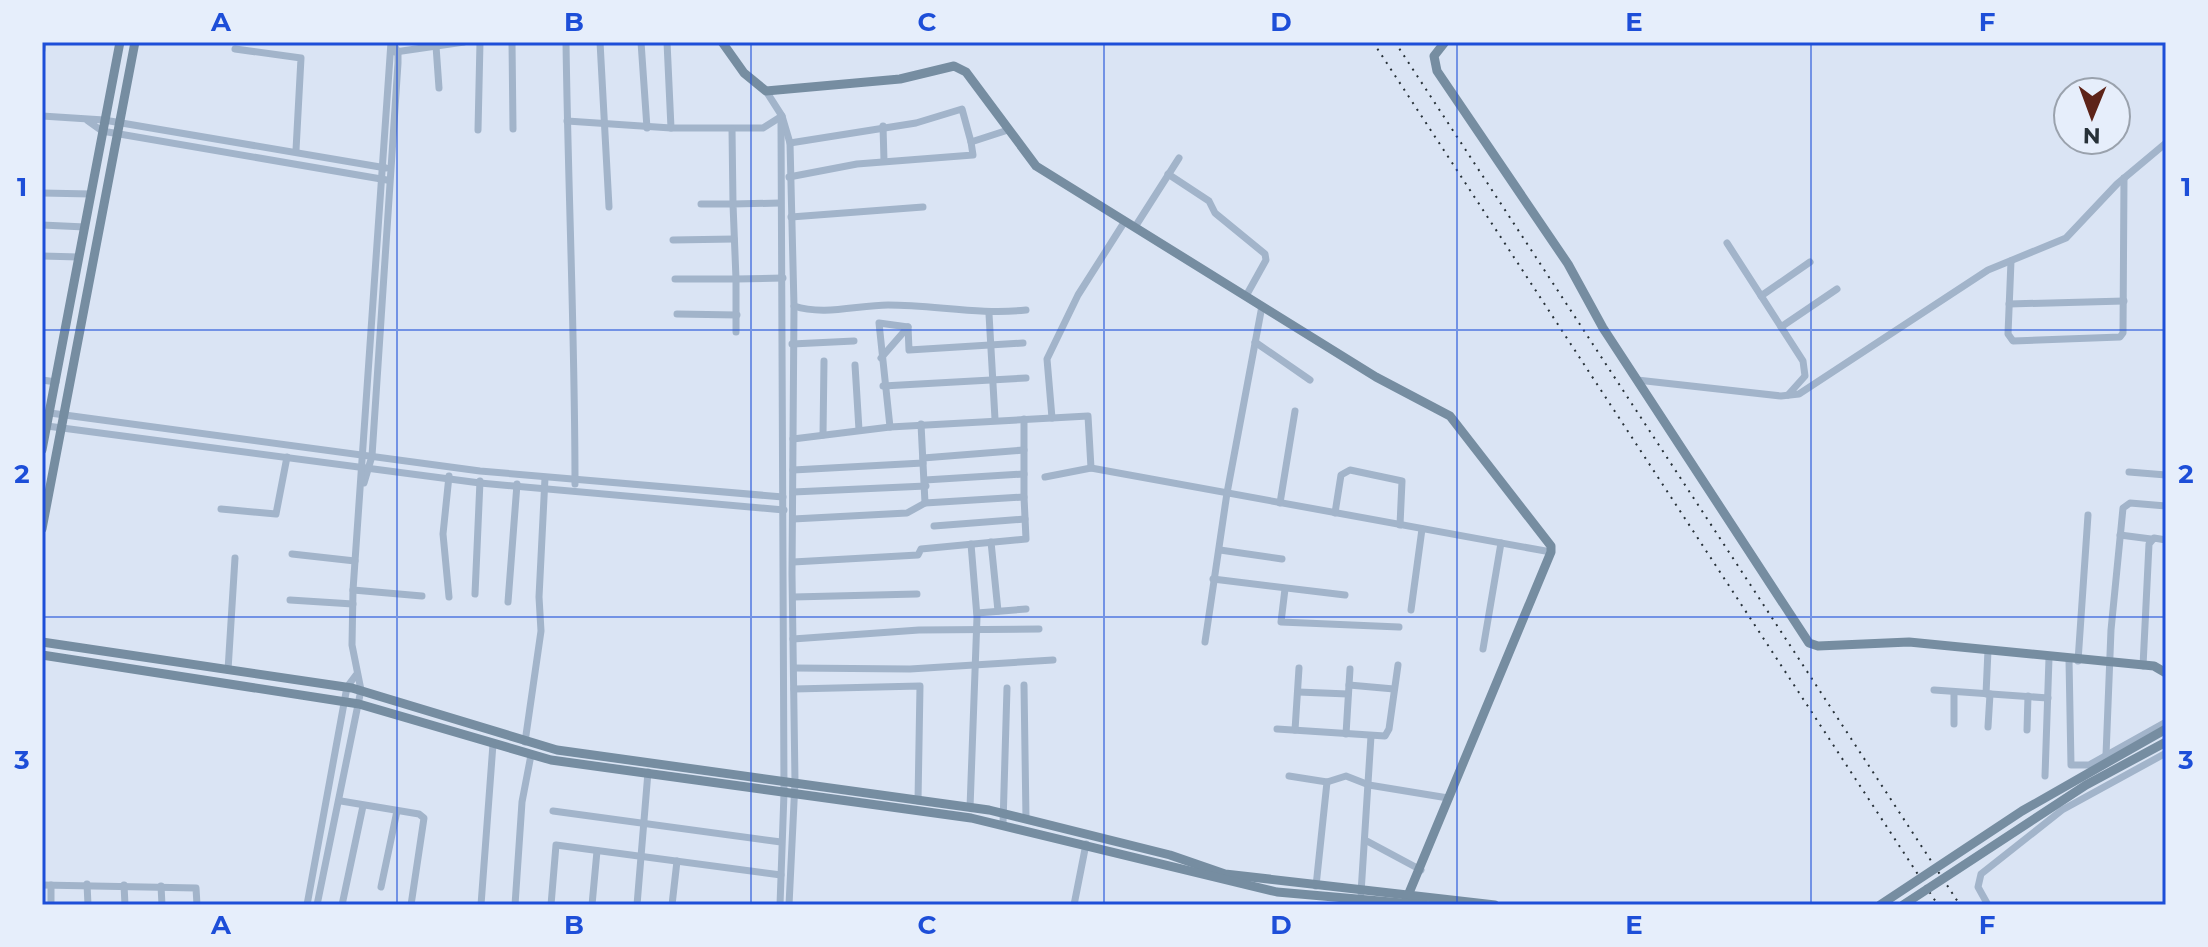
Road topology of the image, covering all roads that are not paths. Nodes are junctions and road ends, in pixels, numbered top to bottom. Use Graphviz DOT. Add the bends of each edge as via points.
graph roads {
  1 [pos="43,42"];
  2 [pos="120,42"];
  3 [pos="135,42"];
  4 [pos="392,42"];
  5 [pos="464,42"];
  6 [pos="480,42"];
  7 [pos="512,42"];
  8 [pos="566,42"];
  9 [pos="600,42"];
  10 [pos="641,42"];
  11 [pos="667,42"];
  12 [pos="722,42"];
  13 [pos="1445,42"];
  14 [pos="415,46"];
  15 [pos="436,46"];
  16 [pos="235,49"];
  17 [pos="42,50"];
  18 [pos="394,52"];
  19 [pos="439,88"];
  20 [pos="766,91"];
  21 [pos="42,116"];
  22 [pos="782,116"];
  23 [pos="104,120"];
  24 [pos="88,121"];
  25 [pos="567,121"];
  26 [pos="603,122"];
  27 [pos="119,123"];
  28 [pos="883,126"];
  29 [pos="647,128"];
  30 [pos="671,128"];
  31 [pos="513,129"];
  32 [pos="732,129"];
  33 [pos="478,130"];
  34 [pos="1008,130"];
  35 [pos="102,131"];
  36 [pos="117,134"];
  37 [pos="971,142"];
  38 [pos="790,143"];
  39 [pos="2166,143"];
  40 [pos="296,150"];
  41 [pos="1179,158"];
  42 [pos="884,161"];
  43 [pos="388,168"];
  44 [pos="1168,174"];
  45 [pos="789,177"];
  46 [pos="2124,178"];
  47 [pos="388,180"];
  48 [pos="42,193"];
  49 [pos="91,194"];
  50 [pos="780,203"];
  51 [pos="701,204"];
  52 [pos="733,204"];
  53 [pos="609,207"];
  54 [pos="923,207"];
  55 [pos="791,217"];
  56 [pos="1125,221"];
  57 [pos="42,225"];
  58 [pos="85,227"];
  59 [pos="1135,227"];
  60 [pos="734,239"];
  61 [pos="673,240"];
  62 [pos="1727,243"];
  63 [pos="42,256"];
  64 [pos="79,257"];
  65 [pos="2011,261"];
  66 [pos="1810,262"];
  67 [pos="783,278"];
  68 [pos="675,279"];
  69 [pos="736,279"];
  70 [pos="1837,289"];
  71 [pos="1246,296"];
  72 [pos="1761,296"];
  73 [pos="2124,301"];
  74 [pos="2009,304"];
  75 [pos="794,306"];
  76 [pos="1262,306"];
  77 [pos="1026,310"];
  78 [pos="677,314"];
  79 [pos="989,314"];
  80 [pos="737,315"];
  81 [pos="908,327"];
  82 [pos="1781,327"];
  83 [pos="736,332"];
  84 [pos="854,341"];
  85 [pos="1255,342"];
  86 [pos="1023,343"];
  87 [pos="782,344"];
  88 [pos="794,344"];
  89 [pos="992,346"];
  90 [pos="881,358"];
  91 [pos="824,361"];
  92 [pos="855,365"];
  93 [pos="1026,378"];
  94 [pos="42,380"];
  95 [pos="1310,380"];
  96 [pos="1637,380"];
  97 [pos="992,381"];
  98 [pos="56,382"];
  99 [pos="883,386"];
  100 [pos="1787,396"];
  101 [pos="48,410"];
  102 [pos="1295,411"];
  103 [pos="63,415"];
  104 [pos="1052,418"];
  105 [pos="995,419"];
  106 [pos="1024,419"];
  107 [pos="921,424"];
  108 [pos="47,426"];
  109 [pos="61,427"];
  110 [pos="890,427"];
  111 [pos="859,430"];
  112 [pos="823,435"];
  113 [pos="793,439"];
  114 [pos="42,446"];
  115 [pos="1024,450"];
  116 [pos="368,456"];
  117 [pos="287,457"];
  118 [pos="923,460"];
  119 [pos="366,467"];
  120 [pos="449,467"];
  121 [pos="1091,468"];
  122 [pos="793,470"];
  123 [pos="480,471"];
  124 [pos="2129,472"];
  125 [pos="1024,474"];
  126 [pos="518,475"];
  127 [pos="2166,475"];
  128 [pos="1045,477"];
  129 [pos="448,478"];
  130 [pos="545,478"];
  131 [pos="575,481"];
  132 [pos="480,483"];
  133 [pos="926,483"];
  134 [pos="517,487"];
  135 [pos="544,490"];
  136 [pos="575,492"];
  137 [pos="1227,493"];
  138 [pos="45,494"];
  139 [pos="793,496"];
  140 [pos="781,497"];
  141 [pos="1024,497"];
  142 [pos="925,503"];
  143 [pos="1280,503"];
  144 [pos="44,506"];
  145 [pos="2166,506"];
  146 [pos="221,509"];
  147 [pos="782,509"];
  148 [pos="1335,513"];
  149 [pos="793,515"];
  150 [pos="2088,515"];
  151 [pos="1025,519"];
  152 [pos="1400,525"];
  153 [pos="934,526"];
  154 [pos="42,529"];
  155 [pos="1422,529"];
  156 [pos="2120,535"];
  157 [pos="2151,539"];
  158 [pos="2166,540"];
  159 [pos="991,542"];
  160 [pos="1501,543"];
  161 [pos="971,544"];
  162 [pos="1220,550"];
  163 [pos="1551,552"];
  164 [pos="292,554"];
  165 [pos="235,558"];
  166 [pos="1282,559"];
  167 [pos="355,561"];
  168 [pos="793,562"];
  169 [pos="1213,579"];
  170 [pos="1285,589"];
  171 [pos="353,590"];
  172 [pos="475,594"];
  173 [pos="917,594"];
  174 [pos="1345,595"];
  175 [pos="422,596"];
  176 [pos="449,597"];
  177 [pos="793,597"];
  178 [pos="290,600"];
  179 [pos="508,602"];
  180 [pos="353,604"];
  181 [pos="1026,609"];
  182 [pos="1411,610"];
  183 [pos="998,611"];
  184 [pos="977,613"];
  185 [pos="1399,627"];
  186 [pos="1039,629"];
  187 [pos="977,632"];
  188 [pos="793,639"];
  189 [pos="42,642"];
  190 [pos="1205,642"];
  191 [pos="1483,649"];
  192 [pos="1988,650"];
  193 [pos="42,655"];
  194 [pos="2049,658"];
  195 [pos="1053,660"];
  196 [pos="2073,660"];
  197 [pos="977,662"];
  198 [pos="2109,664"];
  199 [pos="1398,665"];
  200 [pos="2143,666"];
  201 [pos="794,668"];
  202 [pos="1299,668"];
  203 [pos="1350,669"];
  204 [pos="228,670"];
  205 [pos="2166,673"];
  206 [pos="356,675"];
  207 [pos="1024,685"];
  208 [pos="1349,685"];
  209 [pos="347,687"];
  210 [pos="1007,688"];
  211 [pos="794,689"];
  212 [pos="1394,689"];
  213 [pos="361,690"];
  214 [pos="1934,690"];
  215 [pos="1298,692"];
  216 [pos="1954,692"];
  217 [pos="1348,694"];
  218 [pos="1988,694"];
  219 [pos="2028,696"];
  220 [pos="2048,698"];
  221 [pos="344,701"];
  222 [pos="359,704"];
  223 [pos="2166,722"];
  224 [pos="1954,724"];
  225 [pos="1988,727"];
  226 [pos="1277,729"];
  227 [pos="2166,729"];
  228 [pos="1295,730"];
  229 [pos="2027,730"];
  230 [pos="1346,734"];
  231 [pos="1371,736"];
  232 [pos="525,742"];
  233 [pos="2166,742"];
  234 [pos="493,744"];
  235 [pos="2166,753"];
  236 [pos="531,755"];
  237 [pos="2106,755"];
  238 [pos="648,768"];
  239 [pos="1289,776"];
  240 [pos="2045,776"];
  241 [pos="784,782"];
  242 [pos="795,782"];
  243 [pos="1327,782"];
  244 [pos="1369,785"];
  245 [pos="789,794"];
  246 [pos="1448,798"];
  247 [pos="341,801"];
  248 [pos="918,801"];
  249 [pos="363,806"];
  250 [pos="970,808"];
  251 [pos="397,811"];
  252 [pos="553,811"];
  253 [pos="1004,819"];
  254 [pos="1026,819"];
  255 [pos="645,823"];
  256 [pos="1365,840"];
  257 [pos="781,842"];
  258 [pos="1086,843"];
  259 [pos="597,851"];
  260 [pos="642,857"];
  261 [pos="677,861"];
  262 [pos="1420,873"];
  263 [pos="781,875"];
  264 [pos="87,884"];
  265 [pos="46,885"];
  266 [pos="124,885"];
  267 [pos="161,886"];
  268 [pos="1316,886"];
  269 [pos="381,887"];
  270 [pos="1361,894"];
  271 [pos="1413,901"];
  272 [pos="51,905"];
  273 [pos="88,905"];
  274 [pos="125,905"];
  275 [pos="162,905"];
  276 [pos="197,905"];
  277 [pos="307,905"];
  278 [pos="317,905"];
  279 [pos="342,905"];
  280 [pos="411,905"];
  281 [pos="481,905"];
  282 [pos="515,905"];
  283 [pos="551,905"];
  284 [pos="592,905"];
  285 [pos="637,905"];
  286 [pos="672,905"];
  287 [pos="780,905"];
  288 [pos="789,905"];
  289 [pos="1074,905"];
  290 [pos="1495,905"];
  291 [pos="1880,905"];
  292 [pos="1903,905"];
  293 [pos="1988,905"];
  1 -- 17 [label="street"];
  2 -- 23 [label="street"];
  3 -- 27 [label="street"];
  4 -- 18 [label="street"];
  5 -- 15 [label="street"];
  6 -- 33 [label="street"];
  7 -- 31 [label="street"];
  8 -- 25 [label="street"];
  9 -- 26 [label="street"];
  10 -- 29 [label="street"];
  11 -- 30 [label="street"];
  12 -- 20 [label="street" via="744,73"];
  13 -- 96 [label="street" via="1434,56 1437,71 1568,264"];
  14 -- 15 [label="street"];
  14 -- 18 [label="street"];
  15 -- 19 [label="street"];
  16 -- 40 [label="street" via="301,58"];
  18 -- 43 [label="street"];
  20 -- 22 [label="street"];
  20 -- 34 [label="street" via="900,79 954,66 966,72"];
  21 -- 24 [label="street"];
  22 -- 32 [label="street" via="763,128"];
  22 -- 38 [label="street"];
  22 -- 50 [label="street"];
  23 -- 24 [label="street"];
  23 -- 27 [label="street"];
  23 -- 35 [label="street"];
  24 -- 35 [label="street"];
  25 -- 26 [label="street"];
  25 -- 131 [label="street"];
  26 -- 29 [label="street"];
  26 -- 53 [label="street"];
  27 -- 36 [label="street"];
  27 -- 40 [label="street"];
  28 -- 37 [label="street" via="916,123 962,109"];
  28 -- 38 [label="street"];
  28 -- 42 [label="street"];
  29 -- 30 [label="street"];
  30 -- 32 [label="street"];
  32 -- 52 [label="street"];
  34 -- 37 [label="street"];
  34 -- 56 [label="street" via="1036,166"];
  35 -- 36 [label="street"];
  35 -- 49 [label="street"];
  36 -- 47 [label="street"];
  36 -- 103 [label="street"];
  37 -- 42 [label="street" via="973,155"];
  38 -- 45 [label="street"];
  39 -- 46 [label="street"];
  40 -- 43 [label="street"];
  41 -- 44 [label="street"];
  42 -- 45 [label="street"];
  43 -- 47 [label="street"];
  44 -- 59 [label="street"];
  44 -- 71 [label="street" via="1209,201 1215,213 1265,254"];
  45 -- 55 [label="street"];
  46 -- 65 [label="street" via="2070,236"];
  46 -- 73 [label="street"];
  47 -- 116 [label="street"];
  48 -- 49 [label="street"];
  49 -- 58 [label="street"];
  50 -- 52 [label="street"];
  50 -- 67 [label="street"];
  51 -- 52 [label="street"];
  52 -- 60 [label="street"];
  54 -- 55 [label="street"];
  55 -- 75 [label="street"];
  56 -- 59 [label="street"];
  56 -- 104 [label="street" via="1078,295 1047,359"];
  57 -- 58 [label="street"];
  58 -- 64 [label="street"];
  59 -- 71 [label="street"];
  60 -- 61 [label="street"];
  60 -- 69 [label="street"];
  62 -- 72 [label="street"];
  63 -- 64 [label="street"];
  64 -- 98 [label="street"];
  65 -- 74 [label="street"];
  65 -- 100 [label="street" via="1984,273 1804,391"];
  66 -- 72 [label="street"];
  67 -- 69 [label="street"];
  67 -- 87 [label="street"];
  68 -- 69 [label="street"];
  69 -- 80 [label="street"];
  70 -- 82 [label="street"];
  71 -- 76 [label="street"];
  72 -- 82 [label="street"];
  73 -- 74 [label="street"];
  73 -- 74 [label="street" via="2120,337 2018,342 2008,334"];
  75 -- 79 [label="street" via="922,306"];
  75 -- 88 [label="street"];
  76 -- 85 [label="street"];
  76 -- 163 [label="street" via="1450,416"];
  77 -- 79 [label="street"];
  78 -- 80 [label="street"];
  79 -- 89 [label="street"];
  80 -- 83 [label="street"];
  81 -- 89 [label="street" via="909,350"];
  81 -- 90 [label="street"];
  81 -- 90 [label="street" via="879,323"];
  82 -- 100 [label="street" via="1806,369"];
  84 -- 88 [label="street"];
  85 -- 95 [label="street"];
  85 -- 137 [label="street"];
  86 -- 89 [label="street"];
  87 -- 88 [label="street"];
  87 -- 140 [label="street"];
  88 -- 113 [label="street"];
  89 -- 97 [label="street"];
  90 -- 99 [label="street"];
  91 -- 112 [label="street"];
  92 -- 111 [label="street"];
  93 -- 97 [label="street"];
  94 -- 98 [label="street"];
  96 -- 100 [label="street"];
  96 -- 192 [label="street" via="1809,643 1909,642"];
  97 -- 99 [label="street"];
  97 -- 105 [label="street"];
  98 -- 101 [label="street"];
  99 -- 110 [label="street"];
  101 -- 103 [label="street"];
  101 -- 108 [label="street"];
  102 -- 143 [label="street"];
  103 -- 109 [label="street"];
  103 -- 116 [label="street"];
  104 -- 106 [label="street"];
  104 -- 121 [label="street" via="1088,416"];
  105 -- 106 [label="street"];
  105 -- 107 [label="street"];
  106 -- 115 [label="street"];
  107 -- 110 [label="street"];
  107 -- 118 [label="street"];
  108 -- 109 [label="street"];
  108 -- 114 [label="street"];
  109 -- 117 [label="street"];
  109 -- 138 [label="street"];
  110 -- 111 [label="street"];
  111 -- 112 [label="street"];
  112 -- 113 [label="street"];
  113 -- 122 [label="street"];
  115 -- 118 [label="street"];
  115 -- 125 [label="street"];
  116 -- 119 [label="street"];
  116 -- 120 [label="street"];
  117 -- 119 [label="street"];
  117 -- 146 [label="street" via="276,514"];
  118 -- 122 [label="street"];
  118 -- 133 [label="street"];
  119 -- 129 [label="street"];
  119 -- 167 [label="street"];
  120 -- 123 [label="street"];
  120 -- 129 [label="street"];
  121 -- 128 [label="street"];
  121 -- 137 [label="street"];
  122 -- 139 [label="street"];
  123 -- 126 [label="street"];
  123 -- 132 [label="street"];
  124 -- 127 [label="street"];
  125 -- 133 [label="street"];
  125 -- 141 [label="street"];
  126 -- 130 [label="street"];
  126 -- 134 [label="street"];
  129 -- 132 [label="street"];
  129 -- 176 [label="street" via="443,534"];
  130 -- 131 [label="street"];
  130 -- 135 [label="street"];
  131 -- 136 [label="street"];
  131 -- 140 [label="street"];
  132 -- 134 [label="street"];
  132 -- 172 [label="street"];
  133 -- 139 [label="street"];
  133 -- 142 [label="street"];
  134 -- 135 [label="street"];
  134 -- 179 [label="street"];
  135 -- 136 [label="street"];
  135 -- 232 [label="street" via="541,631"];
  136 -- 147 [label="street"];
  137 -- 143 [label="street"];
  137 -- 162 [label="street"];
  138 -- 144 [label="street"];
  139 -- 140 [label="street"];
  139 -- 149 [label="street"];
  140 -- 147 [label="street"];
  141 -- 142 [label="street"];
  141 -- 151 [label="street"];
  142 -- 149 [label="street" via="907,513"];
  143 -- 148 [label="street"];
  144 -- 154 [label="street"];
  145 -- 156 [label="street" via="2127,504"];
  147 -- 149 [label="street"];
  147 -- 241 [label="street"];
  148 -- 152 [label="street"];
  148 -- 152 [label="street" via="1341,475 1350,470 1402,481"];
  149 -- 168 [label="street"];
  150 -- 196 [label="street"];
  151 -- 153 [label="street"];
  151 -- 159 [label="street" via="1026,539"];
  152 -- 155 [label="street"];
  155 -- 160 [label="street"];
  155 -- 182 [label="street"];
  156 -- 157 [label="street"];
  156 -- 198 [label="street"];
  157 -- 158 [label="street"];
  157 -- 200 [label="street"];
  159 -- 161 [label="street"];
  159 -- 183 [label="street"];
  160 -- 163 [label="street"];
  160 -- 191 [label="street"];
  161 -- 168 [label="street" via="921,549 918,555"];
  161 -- 184 [label="street"];
  162 -- 166 [label="street"];
  162 -- 169 [label="street"];
  163 -- 246 [label="street"];
  164 -- 167 [label="street"];
  165 -- 204 [label="street"];
  167 -- 171 [label="street"];
  168 -- 177 [label="street"];
  169 -- 170 [label="street"];
  169 -- 190 [label="street"];
  170 -- 174 [label="street"];
  170 -- 185 [label="street" via="1281,622"];
  171 -- 175 [label="street"];
  171 -- 180 [label="street"];
  173 -- 177 [label="street"];
  177 -- 188 [label="street"];
  178 -- 180 [label="street"];
  180 -- 206 [label="street"];
  181 -- 183 [label="street"];
  183 -- 184 [label="street"];
  184 -- 187 [label="street"];
  186 -- 187 [label="street"];
  187 -- 188 [label="street" via="919,630"];
  187 -- 197 [label="street"];
  188 -- 201 [label="street"];
  189 -- 204 [label="street"];
  192 -- 194 [label="street"];
  192 -- 218 [label="street"];
  193 -- 221 [label="street"];
  194 -- 196 [label="street"];
  194 -- 220 [label="street"];
  195 -- 197 [label="street"];
  196 -- 198 [label="street"];
  196 -- 237 [label="street" via="2070,763 2089,765"];
  197 -- 201 [label="street" via="910,669"];
  197 -- 250 [label="street"];
  198 -- 200 [label="street"];
  198 -- 237 [label="street"];
  199 -- 212 [label="street"];
  200 -- 205 [label="street"];
  201 -- 211 [label="street"];
  202 -- 215 [label="street"];
  203 -- 208 [label="street"];
  204 -- 209 [label="street"];
  206 -- 209 [label="street"];
  206 -- 213 [label="street"];
  207 -- 254 [label="street"];
  208 -- 212 [label="street"];
  208 -- 217 [label="street"];
  209 -- 213 [label="street"];
  209 -- 221 [label="street"];
  210 -- 253 [label="street"];
  211 -- 242 [label="street"];
  211 -- 248 [label="street" via="920,686"];
  212 -- 231 [label="street" via="1387,734"];
  213 -- 222 [label="street"];
  213 -- 232 [label="street"];
  214 -- 216 [label="street"];
  215 -- 217 [label="street"];
  215 -- 228 [label="street"];
  216 -- 218 [label="street"];
  216 -- 224 [label="street"];
  217 -- 230 [label="street"];
  218 -- 219 [label="street"];
  218 -- 225 [label="street"];
  219 -- 220 [label="street"];
  219 -- 229 [label="street"];
  220 -- 240 [label="street"];
  221 -- 222 [label="street"];
  221 -- 277 [label="street"];
  222 -- 234 [label="street"];
  222 -- 247 [label="street"];
  223 -- 237 [label="street"];
  226 -- 228 [label="street"];
  227 -- 291 [label="street, bridge" via="2022,811"];
  228 -- 230 [label="street"];
  230 -- 231 [label="street"];
  231 -- 244 [label="street"];
  232 -- 238 [label="street"];
  233 -- 292 [label="street, bridge" via="2086,785"];
  234 -- 236 [label="street"];
  234 -- 281 [label="street"];
  235 -- 293 [label="street" via="2062,810 1981,874 1978,887"];
  236 -- 238 [label="street"];
  236 -- 282 [label="street"];
  238 -- 241 [label="street"];
  238 -- 245 [label="street"];
  238 -- 255 [label="street"];
  239 -- 243 [label="street"];
  241 -- 242 [label="street"];
  241 -- 245 [label="street"];
  242 -- 245 [label="street"];
  242 -- 248 [label="street"];
  243 -- 244 [label="street" via="1346,776"];
  243 -- 268 [label="street"];
  244 -- 246 [label="street"];
  244 -- 256 [label="street"];
  245 -- 253 [label="street"];
  245 -- 257 [label="street"];
  245 -- 288 [label="street"];
  246 -- 262 [label="street"];
  247 -- 249 [label="street"];
  247 -- 278 [label="street"];
  248 -- 250 [label="street"];
  249 -- 251 [label="street"];
  249 -- 279 [label="street"];
  250 -- 253 [label="street"];
  251 -- 269 [label="street"];
  251 -- 280 [label="street" via="419,814 424,822"];
  252 -- 255 [label="street"];
  253 -- 254 [label="street"];
  253 -- 258 [label="street"];
  254 -- 268 [label="street" via="1225,874"];
  255 -- 257 [label="street"];
  255 -- 260 [label="street"];
  256 -- 262 [label="street"];
  256 -- 270 [label="street"];
  257 -- 263 [label="street"];
  258 -- 270 [label="street" via="1277,892"];
  258 -- 289 [label="street"];
  259 -- 260 [label="street"];
  259 -- 283 [label="street" via="556,845"];
  259 -- 284 [label="street"];
  260 -- 261 [label="street"];
  260 -- 285 [label="street"];
  261 -- 263 [label="street"];
  261 -- 286 [label="street"];
  262 -- 271 [label="street"];
  263 -- 287 [label="street"];
  264 -- 265 [label="street"];
  264 -- 266 [label="street"];
  264 -- 273 [label="street"];
  265 -- 272 [label="street"];
  266 -- 267 [label="street"];
  266 -- 274 [label="street"];
  267 -- 275 [label="street"];
  267 -- 276 [label="street" via="196,888"];
  268 -- 270 [label="street"];
  270 -- 271 [label="street"];
  271 -- 290 [label="street"];
}
